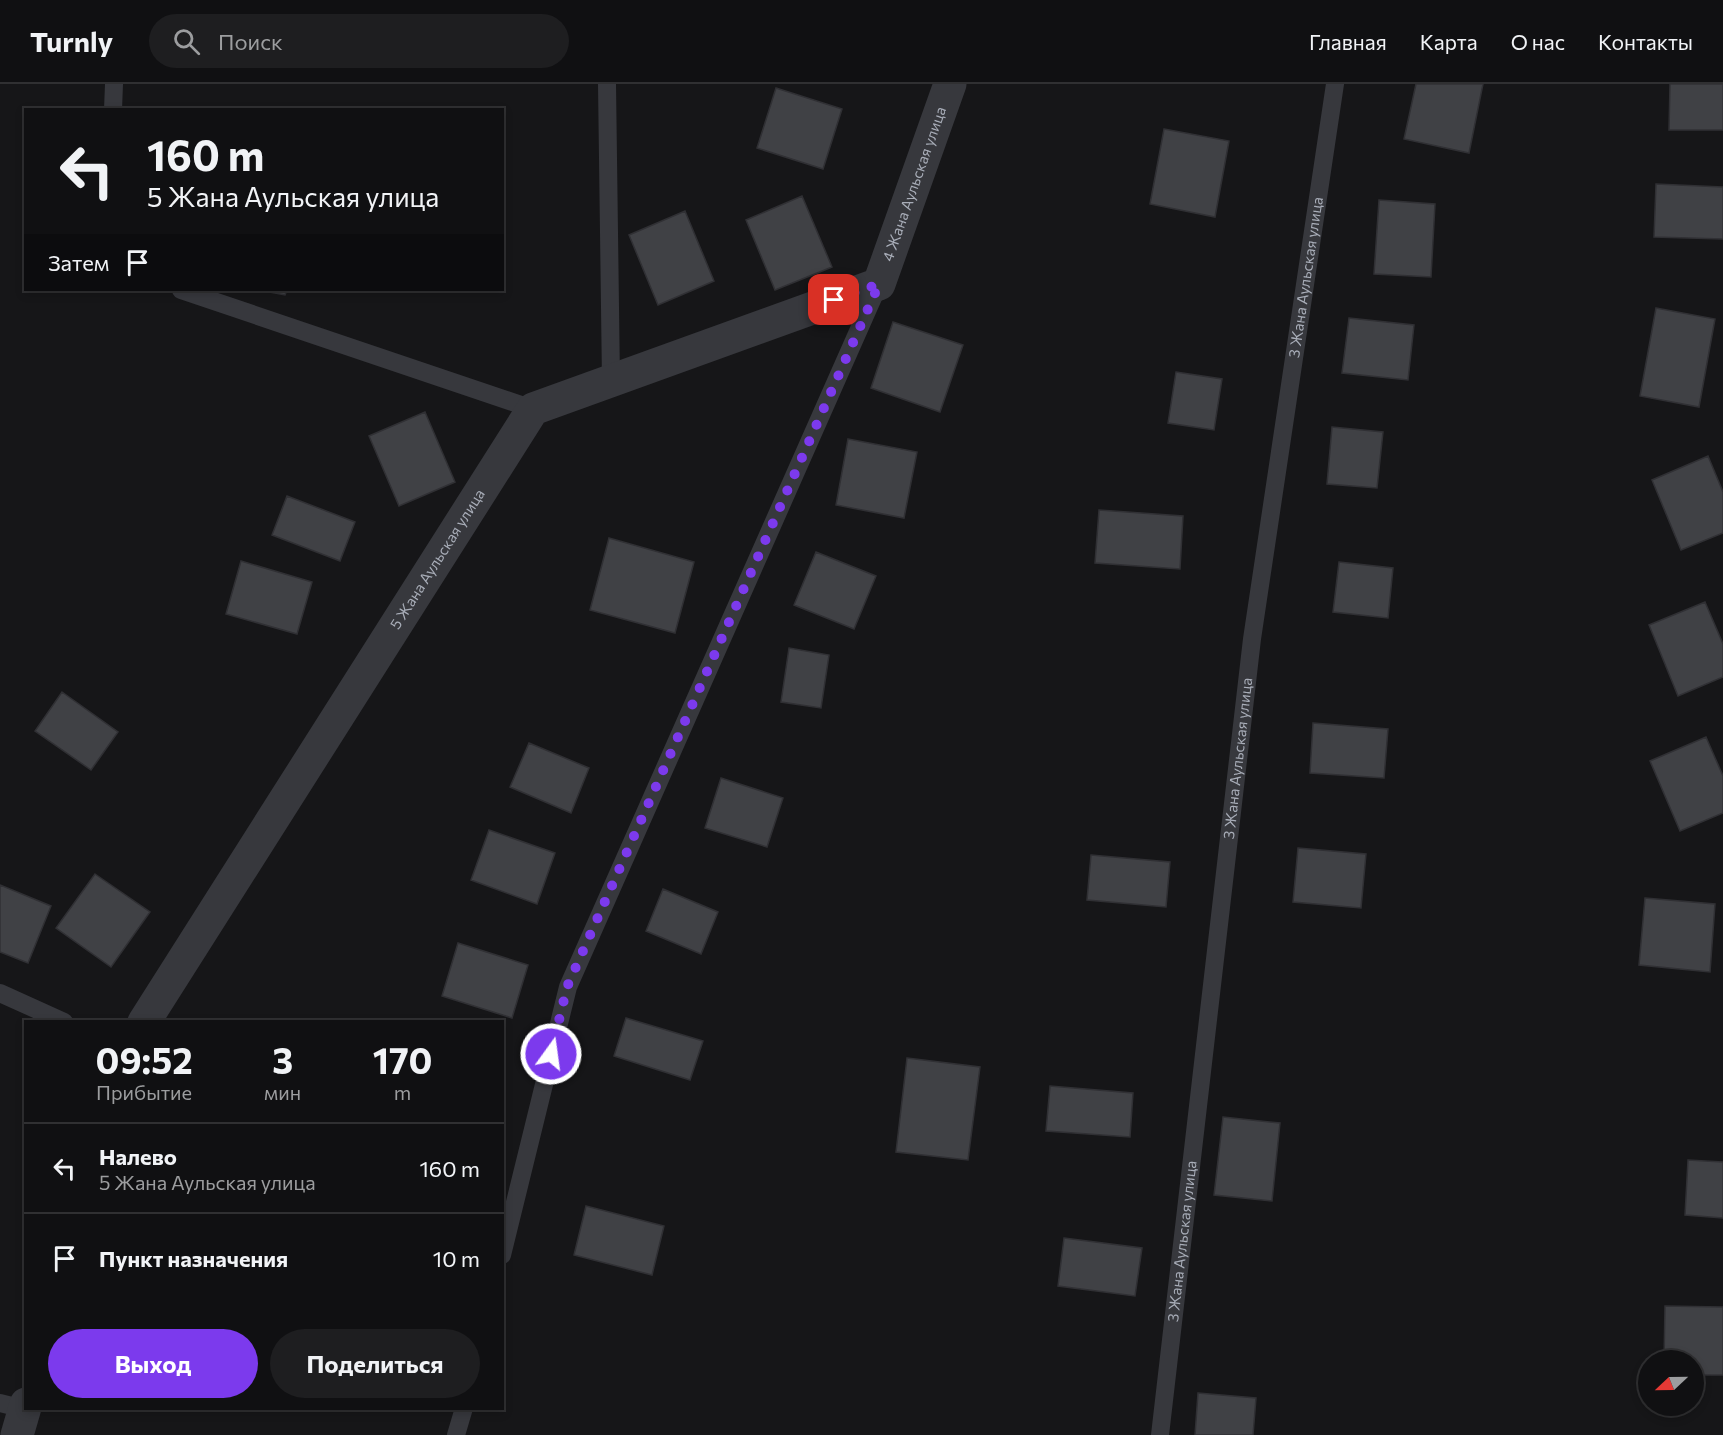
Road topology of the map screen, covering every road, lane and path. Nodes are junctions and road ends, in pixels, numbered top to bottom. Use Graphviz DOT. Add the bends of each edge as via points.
graph roads {
  1 [pos="114,84"];
  2 [pos="607,84"];
  3 [pos="950,84"];
  4 [pos="1335,84"];
  5 [pos="113,108"];
  6 [pos="879,284"];
  7 [pos="184,291"];
  8 [pos="611,381"];
  9 [pos="533,409"];
  10 [pos="0,993"];
  11 [pos="60,1020"];
  12 [pos="145,1020"];
  13 [pos="504,1248"];
  14 [pos="463,1410"];
  15 [pos="456,1435"];
  16 [pos="1160,1435"];
  1 -- 5 [label="lane"];
  2 -- 8 [label="lane"];
  3 -- 6 [label="street, 4 Жана Аульская улица"];
  4 -- 16 [label="lane, 3 Жана Аульская улица" via="1252,639"];
  6 -- 8 [label="street"];
  6 -- 13 [label="lane, 4 Жана Аульская улица" via="567,987"];
  7 -- 9 [label="lane"];
  8 -- 9 [label="street"];
  9 -- 12 [label="street, 5 Жана Аульская улица"];
  10 -- 11 [label="lane"];
  14 -- 15 [label="lane"];
}
